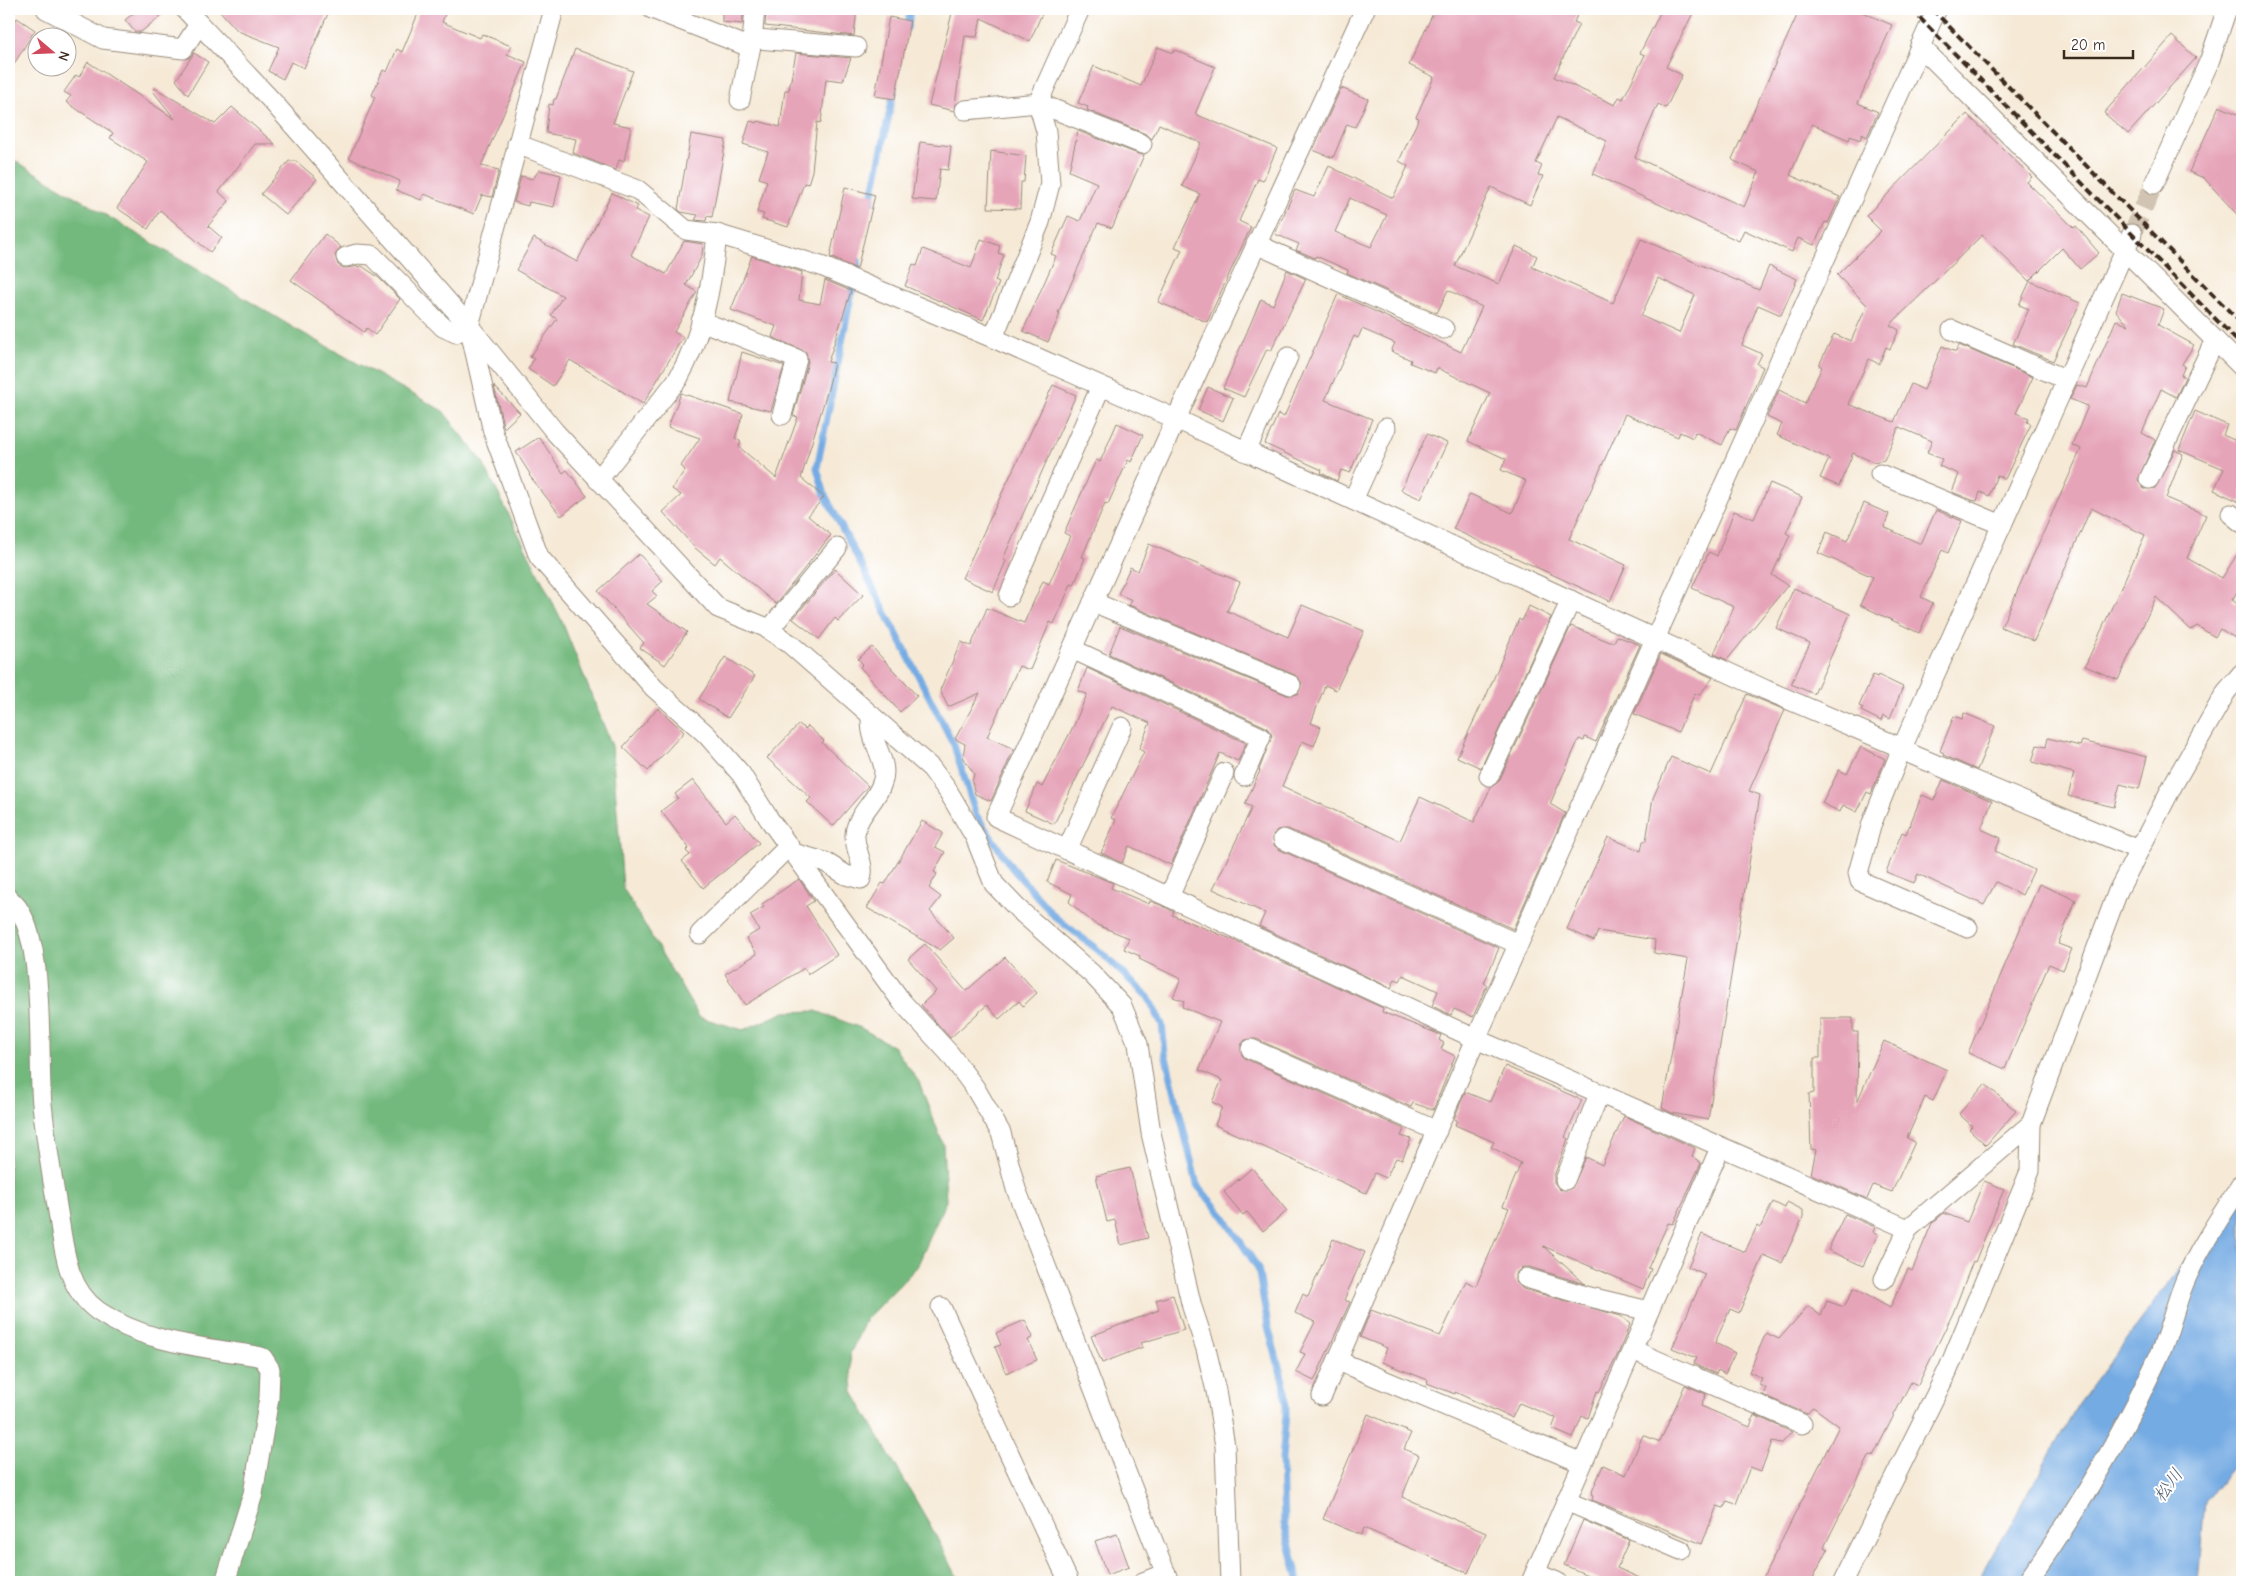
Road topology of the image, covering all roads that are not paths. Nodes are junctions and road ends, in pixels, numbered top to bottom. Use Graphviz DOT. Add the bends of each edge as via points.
graph roads {
  1 [pos="46,9"];
  2 [pos="185,9"];
  3 [pos="554,9"];
  4 [pos="652,9"];
  5 [pos="755,9"];
  6 [pos="1080,9"];
  7 [pos="1365,9"];
  8 [pos="1937,9"];
  9 [pos="2227,9"];
  10 [pos="199,24"];
  11 [pos="752,41"];
  12 [pos="1920,46"];
  13 [pos="856,47"];
  14 [pos="740,100"];
  15 [pos="1038,104"];
  16 [pos="965,110"];
  17 [pos="517,144"];
  18 [pos="1142,144"];
  19 [pos="2154,184"];
  20 [pos="717,234"];
  21 [pos="2132,234"];
  22 [pos="1256,244"];
  23 [pos="2124,251"];
  24 [pos="346,257"];
  25 [pos="701,321"];
  26 [pos="469,326"];
  27 [pos="1444,329"];
  28 [pos="1952,330"];
  29 [pos="993,338"];
  30 [pos="2215,340"];
  31 [pos="1288,357"];
  32 [pos="2242,367"];
  33 [pos="2067,380"];
  34 [pos="1101,386"];
  35 [pos="782,415"];
  36 [pos="1176,419"];
  37 [pos="1386,428"];
  38 [pos="1246,452"];
  39 [pos="1880,474"];
  40 [pos="2149,479"];
  41 [pos="598,480"];
  42 [pos="1353,500"];
  43 [pos="2002,525"];
  44 [pos="837,548"];
  45 [pos="1008,596"];
  46 [pos="1571,600"];
  47 [pos="1093,602"];
  48 [pos="770,630"];
  49 [pos="1655,637"];
  50 [pos="1072,648"];
  51 [pos="2242,674"];
  52 [pos="1291,685"];
  53 [pos="871,715"];
  54 [pos="1122,726"];
  55 [pos="1902,748"];
  56 [pos="1224,773"];
  57 [pos="1244,776"];
  58 [pos="1489,776"];
  59 [pos="996,817"];
  60 [pos="975,837"];
  61 [pos="1283,839"];
  62 [pos="792,849"];
  63 [pos="1067,850"];
  64 [pos="2139,850"];
  65 [pos="1169,897"];
  66 [pos="9,900"];
  67 [pos="1968,928"];
  68 [pos="700,934"];
  69 [pos="1518,944"];
  70 [pos="1476,1039"];
  71 [pos="1251,1049"];
  72 [pos="1599,1094"];
  73 [pos="2031,1124"];
  74 [pos="1437,1131"];
  75 [pos="1720,1148"];
  76 [pos="1565,1180"];
  77 [pos="2242,1183"];
  78 [pos="1908,1229"];
  79 [pos="1526,1278"];
  80 [pos="1884,1278"];
  81 [pos="941,1307"];
  82 [pos="1649,1312"];
  83 [pos="1633,1350"];
  84 [pos="1338,1361"];
  85 [pos="1322,1396"];
  86 [pos="1802,1424"];
  87 [pos="1582,1463"];
  88 [pos="1566,1501"];
  89 [pos="1681,1550"];
  90 [pos="1167,1578"];
  91 [pos="1533,1578"];
  92 [pos="224,1582"];
  93 [pos="1068,1582"];
  94 [pos="1143,1582"];
  95 [pos="1230,1582"];
  96 [pos="1557,1582"];
  97 [pos="1843,1582"];
  98 [pos="2027,1582"];
  1 -- 10 [label="street" via="102,39 183,49"];
  2 -- 10 [label="street"];
  3 -- 17 [label="street"];
  4 -- 11 [label="street" via="744,45"];
  5 -- 11 [label="street"];
  6 -- 15 [label="street"];
  7 -- 22 [label="street"];
  8 -- 12 [label="street"];
  9 -- 19 [label="street" via="2209,62"];
  10 -- 26 [label="street" via="272,101"];
  11 -- 13 [label="street"];
  11 -- 14 [label="street"];
  12 -- 23 [label="street"];
  12 -- 49 [label="street"];
  15 -- 16 [label="street"];
  15 -- 18 [label="street"];
  15 -- 29 [label="street" via="1046,131 1050,184 1040,222"];
  17 -- 20 [label="street" via="638,190 686,230"];
  17 -- 26 [label="street"];
  20 -- 25 [label="street" via="711,287"];
  20 -- 29 [label="street" via="821,266"];
  21 -- 23 [label="street"];
  22 -- 27 [label="street"];
  22 -- 36 [label="street"];
  23 -- 30 [label="street"];
  23 -- 33 [label="street"];
  24 -- 26 [label="street" via="372,255 442,327 456,333"];
  25 -- 35 [label="street" via="797,358"];
  25 -- 41 [label="street" via="678,379"];
  26 -- 41 [label="street"];
  26 -- 62 [label="street" via="493,432 539,557 654,688 707,735 741,774"];
  28 -- 33 [label="street"];
  29 -- 34 [label="street"];
  30 -- 32 [label="street"];
  30 -- 40 [label="street"];
  31 -- 38 [label="street"];
  33 -- 43 [label="street"];
  34 -- 36 [label="street"];
  34 -- 45 [label="street"];
  36 -- 38 [label="street"];
  36 -- 47 [label="street"];
  37 -- 42 [label="street"];
  38 -- 42 [label="street"];
  39 -- 43 [label="street"];
  41 -- 48 [label="street" via="718,608"];
  42 -- 46 [label="street"];
  43 -- 55 [label="street"];
  44 -- 48 [label="street"];
  46 -- 49 [label="street"];
  46 -- 58 [label="street"];
  47 -- 50 [label="street"];
  47 -- 52 [label="street"];
  48 -- 53 [label="street"];
  49 -- 55 [label="street" via="1766,690"];
  49 -- 69 [label="street"];
  50 -- 57 [label="street" via="1261,737"];
  50 -- 59 [label="street"];
  51 -- 64 [label="street" via="2226,692"];
  53 -- 60 [label="street" via="931,768"];
  53 -- 62 [label="street" via="872,731 885,768 882,783 860,818 856,831 854,846 864,870 861,879"];
  54 -- 63 [label="street"];
  55 -- 64 [label="street" via="1913,756"];
  55 -- 67 [label="street" via="1872,823 1858,872 1860,881"];
  56 -- 65 [label="street"];
  59 -- 60 [label="street"];
  59 -- 63 [label="street"];
  60 -- 95 [label="street" via="994,884 1122,1006 1138,1044 1151,1133 1192,1307 1206,1349 1226,1446"];
  61 -- 69 [label="street"];
  62 -- 68 [label="street"];
  62 -- 90 [label="street" via="902,1002 949,1053 975,1088 1001,1132 1016,1189"];
  63 -- 65 [label="street"];
  64 -- 73 [label="street" via="2118,891"];
  65 -- 70 [label="street"];
  66 -- 92 [label="street" via="22,912 29,932 39,1000 42,1103 63,1245 78,1292 98,1310 138,1330 172,1343 257,1356 267,1362 270,1369 269,1398 254,1494"];
  69 -- 70 [label="street"];
  70 -- 72 [label="street"];
  70 -- 74 [label="street"];
  71 -- 74 [label="street"];
  72 -- 75 [label="street"];
  72 -- 76 [label="street"];
  73 -- 78 [label="street"];
  73 -- 97 [label="street" via="2030,1172 1948,1370"];
  74 -- 84 [label="street"];
  75 -- 78 [label="street"];
  75 -- 82 [label="street"];
  77 -- 98 [label="street" via="2198,1252 2158,1357 2129,1418 2060,1536"];
  78 -- 80 [label="street"];
  79 -- 82 [label="street"];
  81 -- 93 [label="street"];
  82 -- 83 [label="street"];
  83 -- 86 [label="street"];
  83 -- 87 [label="street"];
  84 -- 85 [label="street"];
  84 -- 87 [label="street"];
  87 -- 88 [label="street"];
  88 -- 89 [label="street"];
  88 -- 91 [label="street"];
  90 -- 94 [label="street"];
  91 -- 96 [label="street"];
}
